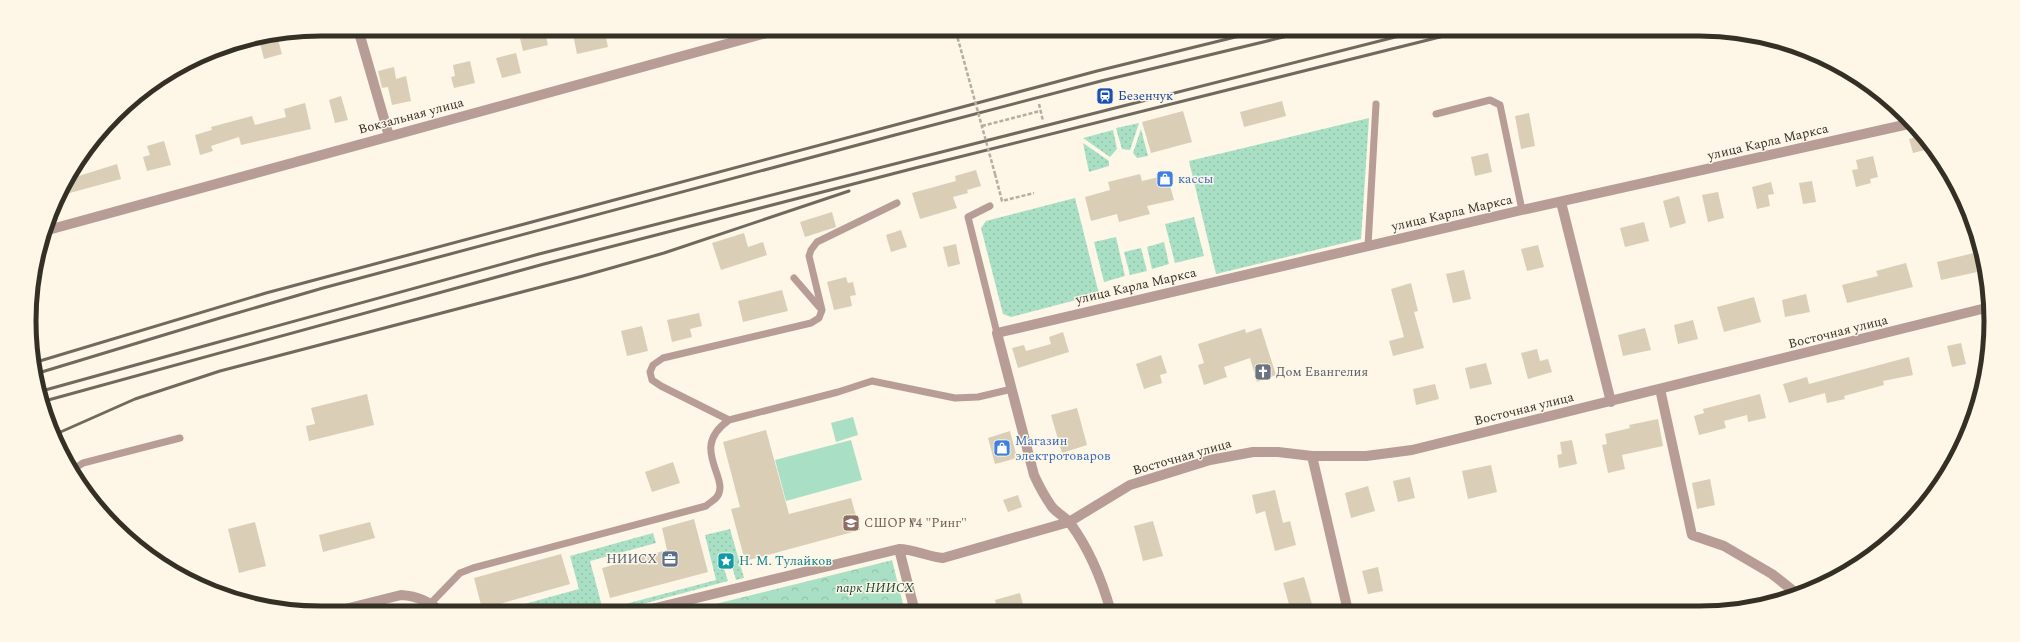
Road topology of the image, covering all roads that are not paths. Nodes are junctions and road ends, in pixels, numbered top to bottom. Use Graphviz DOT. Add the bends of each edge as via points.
graph roads {
  1 [pos="360,36"];
  2 [pos="755,36"];
  3 [pos="1376,104"];
  4 [pos="1436,114"];
  5 [pos="1906,125"];
  6 [pos="389,136"];
  7 [pos="1561,202"];
  8 [pos="897,203"];
  9 [pos="990,206"];
  10 [pos="1522,210"];
  11 [pos="51,229"];
  12 [pos="1368,246"];
  13 [pos="794,278"];
  14 [pos="1983,309"];
  15 [pos="822,310"];
  16 [pos="997,333"];
  17 [pos="1012,389"];
  18 [pos="1660,389"];
  19 [pos="1611,402"];
  20 [pos="729,420"];
  21 [pos="180,438"];
  22 [pos="1312,456"];
  23 [pos="76,467"];
  24 [pos="1069,522"];
  25 [pos="899,550"];
  26 [pos="1793,590"];
  27 [pos="431,603"];
  28 [pos="359,606"];
  29 [pos="435,606"];
  30 [pos="664,606"];
  31 [pos="913,606"];
  32 [pos="1109,606"];
  33 [pos="1347,606"];
  1 -- 6 [label="street"];
  2 -- 6 [label="street, Вокзальная улица"];
  3 -- 12 [label="lane"];
  4 -- 10 [label="lane" via="1490,100 1500,105"];
  5 -- 7 [label="street, улица Карла Маркса"];
  6 -- 11 [label="street, Вокзальная улица"];
  7 -- 10 [label="street, улица Карла Маркса"];
  7 -- 19 [label="street"];
  8 -- 15 [label="lane" via="817,242 811,250 809,256"];
  9 -- 16 [label="lane" via="968,217"];
  10 -- 12 [label="street, улица Карла Маркса"];
  12 -- 16 [label="street, улица Карла Маркса"];
  13 -- 15 [label="lane"];
  14 -- 18 [label="street, Восточная улица"];
  15 -- 20 [label="lane" via="819,318 811,323 663,358 653,365 650,372 652,380"];
  16 -- 17 [label="street"];
  17 -- 20 [label="lane" via="978,397 955,398 872,381"];
  17 -- 24 [label="street" via="1034,475 1052,507"];
  18 -- 19 [label="street, Восточная улица"];
  18 -- 26 [label="street" via="1692,535 1724,546 1772,574"];
  19 -- 22 [label="street, Восточная улица" via="1412,450 1366,456"];
  20 -- 27 [label="lane" via="718,428 712,440 710,451 720,487 717,497 706,506 473,568 460,573"];
  21 -- 23 [label="lane" via="83,463"];
  22 -- 24 [label="street, Восточная улица" via="1253,452 1210,460 1130,485"];
  22 -- 33 [label="street"];
  24 -- 25 [label="street" via="943,558 929,557 906,549"];
  24 -- 32 [label="street" via="1087,549 1102,582"];
  25 -- 30 [label="street"];
  25 -- 31 [label="street"];
  27 -- 28 [label="street" via="412,596 401,596"];
  27 -- 29 [label="street"];
}
